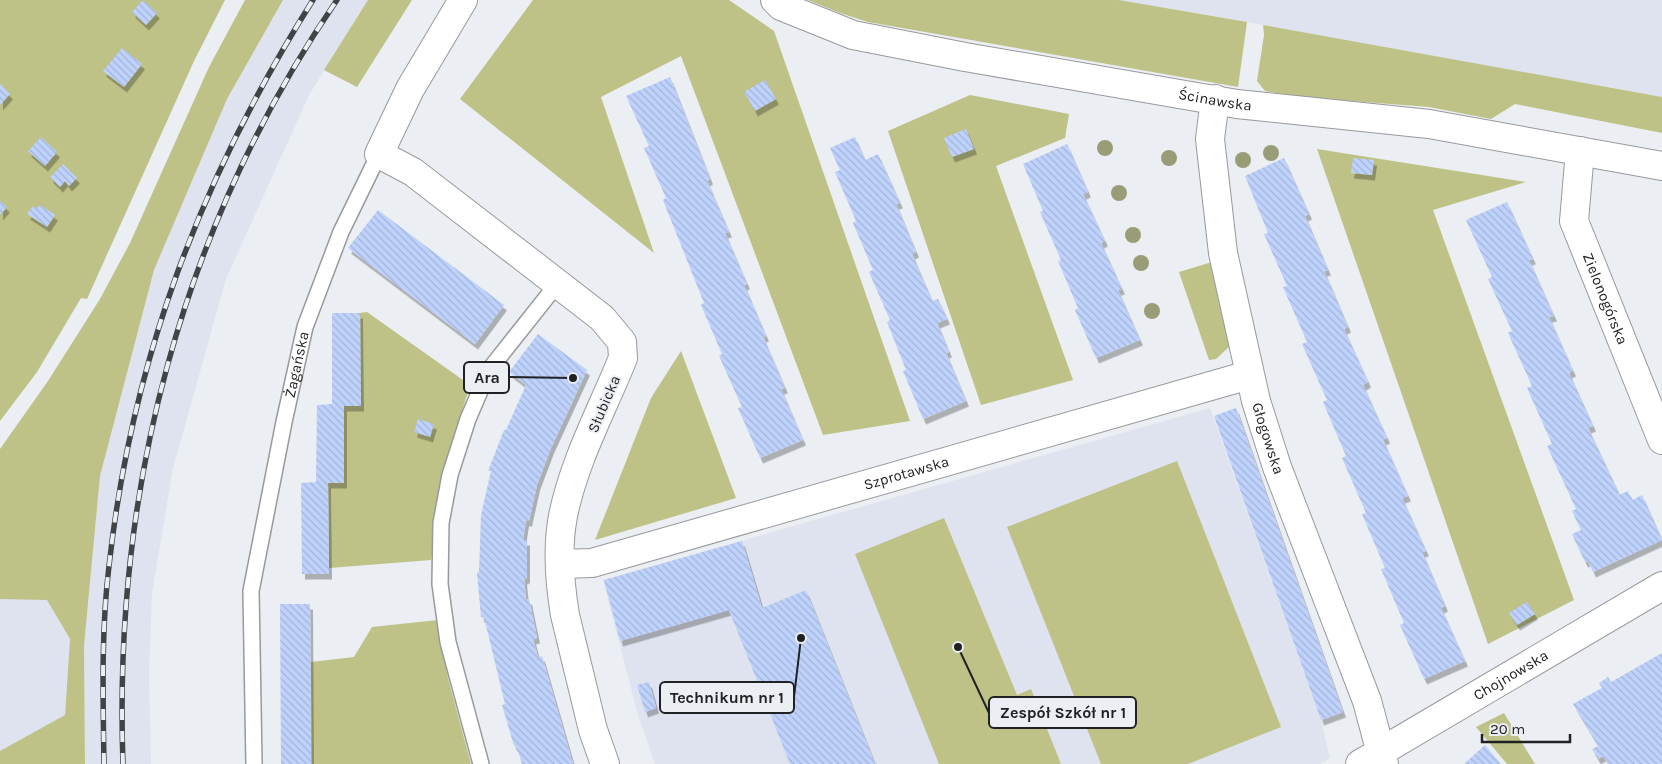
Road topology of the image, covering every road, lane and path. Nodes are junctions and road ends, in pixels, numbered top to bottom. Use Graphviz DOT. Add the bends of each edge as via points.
graph roads {
  1 [pos="463,0"];
  2 [pos="775,0"];
  3 [pos="1215,99"];
  4 [pos="1580,151"];
  5 [pos="380,154"];
  6 [pos="1662,166"];
  7 [pos="558,284"];
  8 [pos="1249,375"];
  9 [pos="1662,440"];
  10 [pos="561,564"];
  11 [pos="1662,586"];
  12 [pos="1375,760"];
  13 [pos="254,764"];
  14 [pos="481,764"];
  15 [pos="605,764"];
  1 -- 5 [label="street, Żagańska" via="410,89"];
  2 -- 3 [label="street, Ścinawska" via="781,6 853,34 965,57"];
  3 -- 4 [label="street, Ścinawska" via="1236,104 1429,124"];
  3 -- 8 [label="street, Głogowska" via="1210,138 1215,190 1223,253"];
  4 -- 6 [label="street, Ścinawska"];
  4 -- 9 [label="street, Zielonogórska" via="1574,222"];
  5 -- 7 [label="street, Słubicka" via="414,172"];
  5 -- 13 [label="lane, Żagańska" via="341,232 305,327 284,422 251,591"];
  7 -- 10 [label="street, Słubicka" via="614,330 622,342 623,358 573,477 562,518"];
  7 -- 14 [label="lane" via="489,370 453,466 441,523 440,584 448,642"];
  8 -- 10 [label="street, Szprotawska" via="592,563"];
  8 -- 12 [label="street, Głogowska" via="1277,467 1367,701"];
  10 -- 15 [label="street, Słubicka" via="565,615 593,730"];
  11 -- 12 [label="street, Chojnowska"];
}
